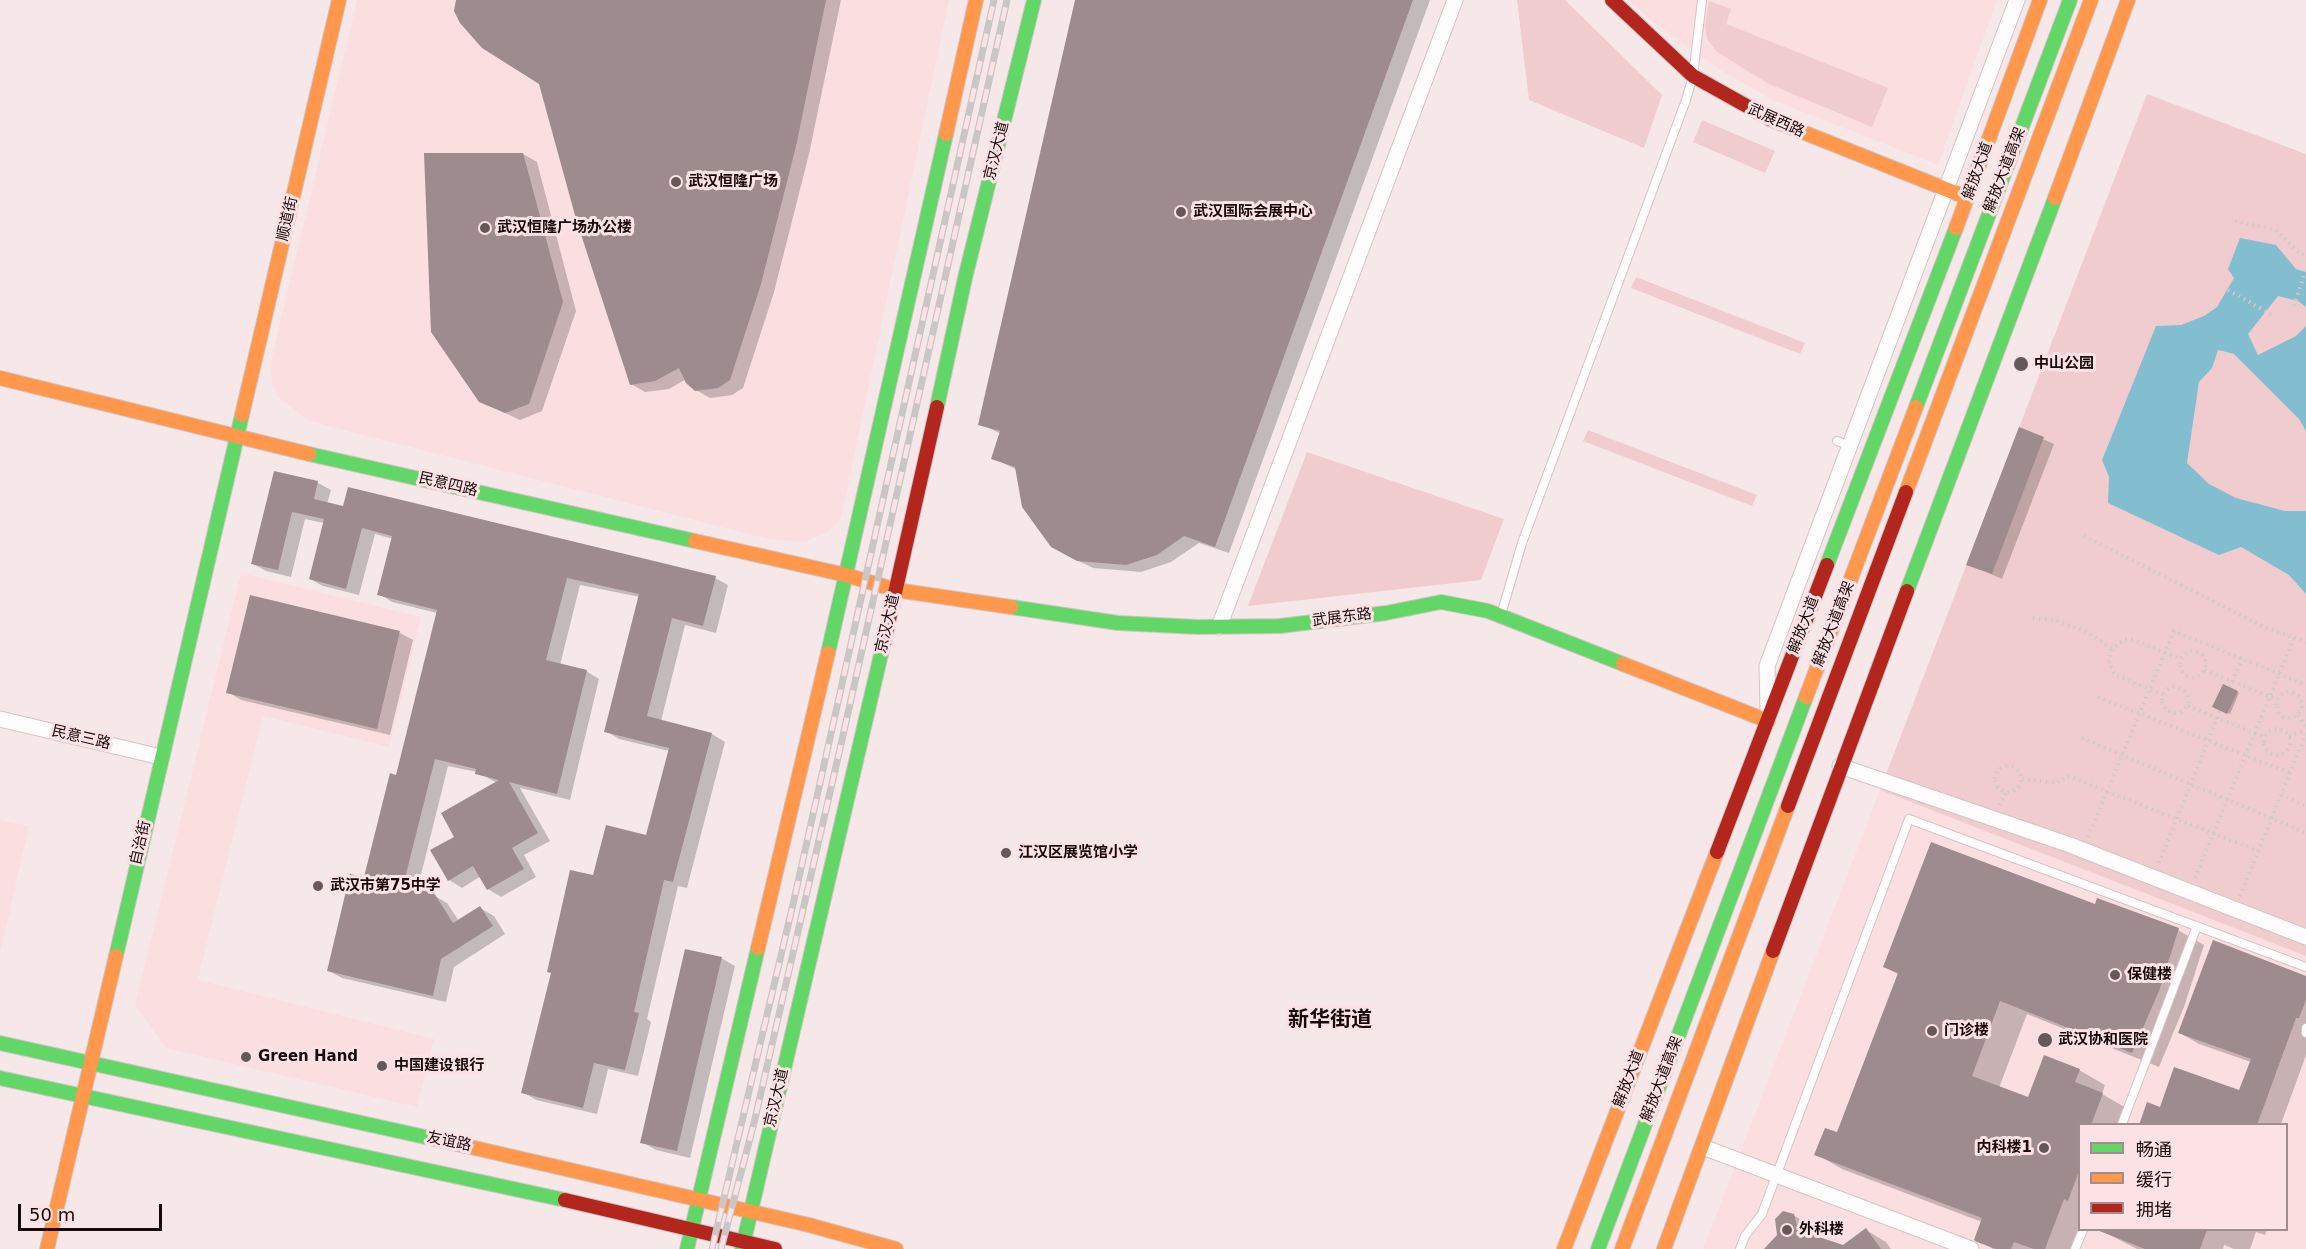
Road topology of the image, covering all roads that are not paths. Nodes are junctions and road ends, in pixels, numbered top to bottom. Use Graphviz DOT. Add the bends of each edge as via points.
graph roads {
  1 [pos="339,0"];
  2 [pos="976,0"];
  3 [pos="1034,0"];
  4 [pos="1455,0"];
  5 [pos="1611,0"];
  6 [pos="1702,0"];
  7 [pos="2017,0"];
  8 [pos="2040,0"];
  9 [pos="2070,0"];
  10 [pos="2091,0"];
  11 [pos="2128,0"];
  12 [pos="1694,76"];
  13 [pos="1948,189"];
  14 [pos="1968,198"];
  15 [pos="0,378"];
  16 [pos="236,437"];
  17 [pos="846,575"];
  18 [pos="896,590"];
  19 [pos="1501,616"];
  20 [pos="1219,627"];
  21 [pos="0,719"];
  22 [pos="1768,721"];
  23 [pos="161,757"];
  24 [pos="1840,765"];
  25 [pos="2198,926"];
  26 [pos="2306,937"];
  27 [pos="2306,967"];
  28 [pos="2306,1028"];
  29 [pos="2306,1033"];
  30 [pos="0,1043"];
  31 [pos="89,1063"];
  32 [pos="0,1078"];
  33 [pos="82,1096"];
  34 [pos="2123,1123"];
  35 [pos="1702,1147"];
  36 [pos="1777,1174"];
  37 [pos="699,1199"];
  38 [pos="751,1211"];
  39 [pos="692,1229"];
  40 [pos="2083,1231"];
  41 [pos="743,1245"];
  42 [pos="47,1249"];
  43 [pos="687,1249"];
  44 [pos="775,1249"];
  45 [pos="896,1249"];
  46 [pos="1564,1249"];
  47 [pos="1598,1249"];
  48 [pos="1622,1249"];
  49 [pos="1664,1249"];
  50 [pos="1740,1249"];
  51 [pos="1971,1249"];
  52 [pos="2075,1249"];
  1 -- 16 [label="main road, 顺道街"];
  2 -- 17 [label="main road"];
  3 -- 18 [label="main road, 京汉大道" via="965,279"];
  4 -- 20 [label="street"];
  5 -- 12 [label="main road, 武展西路"];
  6 -- 12 [label="lane"];
  7 -- 13 [label="street"];
  8 -- 14 [label="main road, 解放大道"];
  9 -- 47 [label="main road, 解放大道高架"];
  10 -- 48 [label="main road, 解放大道高架"];
  11 -- 24 [label="main road"];
  12 -- 13 [label="main road, 武展西路" via="1775,123"];
  12 -- 19 [label="lane" via="1522,543"];
  13 -- 14 [label="main road, 武展西路"];
  13 -- 22 [label="street" via="1844,443 1767,666"];
  14 -- 22 [label="main road, 解放大道"];
  15 -- 16 [label="main road, 民意四路"];
  16 -- 17 [label="main road, 民意四路"];
  16 -- 23 [label="main road, 自治街"];
  17 -- 18 [label="main road, 民意四路"];
  17 -- 37 [label="main road"];
  18 -- 20 [label="main road, 武展东路" via="1118,623"];
  18 -- 38 [label="main road, 京汉大道"];
  19 -- 20 [label="main road, 武展东路" via="1441,602 1281,626"];
  19 -- 22 [label="main road, 武展东路"];
  21 -- 23 [label="street, 民意三路"];
  22 -- 46 [label="main road, 解放大道"];
  23 -- 31 [label="main road, 自治街"];
  24 -- 26 [label="street" via="2070,845"];
  24 -- 35 [label="main road"];
  25 -- 27 [label="lane"];
  25 -- 34 [label="lane"];
  25 -- 36 [label="lane" via="1910,819"];
  28 -- 29 [label="lane"];
  30 -- 31 [label="main road, 友谊路"];
  31 -- 33 [label="main road, 自治街"];
  31 -- 37 [label="main road, 友谊路"];
  32 -- 33 [label="main road"];
  33 -- 39 [label="main road"];
  33 -- 42 [label="main road, 自治街"];
  35 -- 36 [label="street"];
  35 -- 49 [label="main road"];
  36 -- 50 [label="lane" via="1762,1214"];
  36 -- 51 [label="street"];
  37 -- 38 [label="main road, 友谊路"];
  37 -- 39 [label="main road"];
  38 -- 41 [label="main road, 京汉大道"];
  38 -- 45 [label="main road, 友谊路"];
  39 -- 41 [label="main road"];
  39 -- 43 [label="main road"];
  40 -- 52 [label="lane"];
  41 -- 44 [label="main road"];
}
